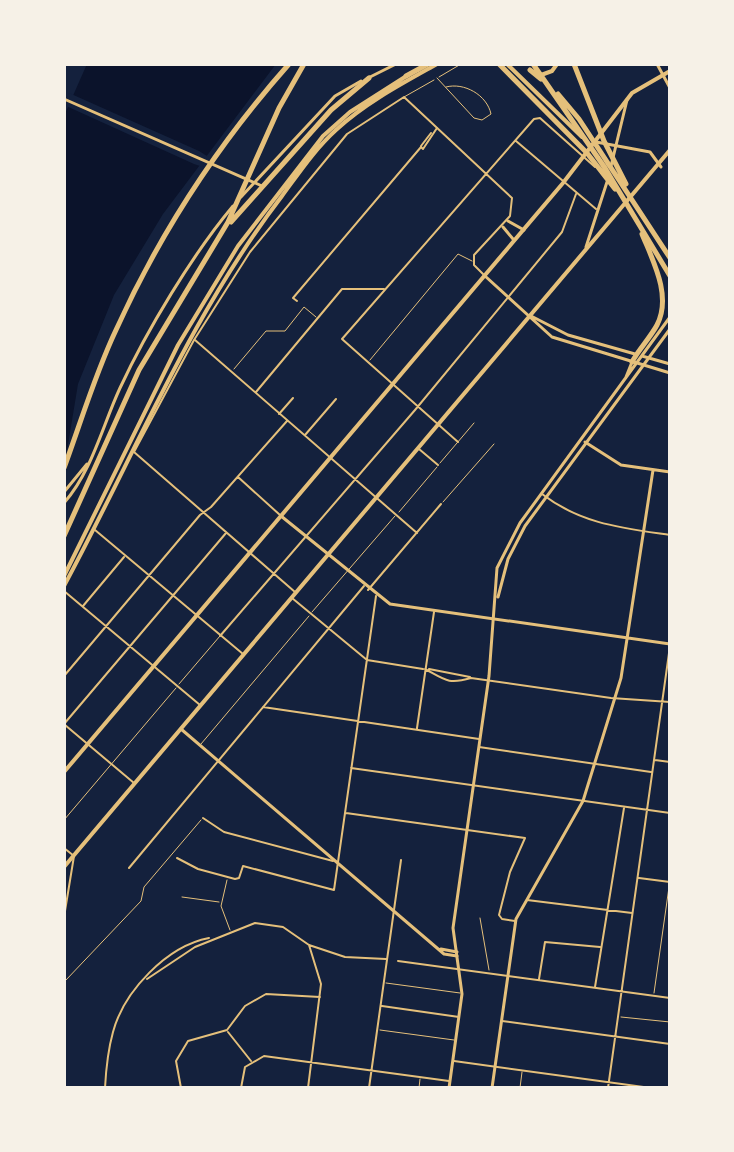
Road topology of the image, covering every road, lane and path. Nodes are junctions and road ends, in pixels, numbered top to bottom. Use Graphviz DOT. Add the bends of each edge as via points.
graph roads {
  1 [pos="289,64"];
  2 [pos="304,64"];
  3 [pos="396,64"];
  4 [pos="426,64"];
  5 [pos="437,64"];
  6 [pos="461,64"];
  7 [pos="499,64"];
  8 [pos="507,64"];
  9 [pos="522,64"];
  10 [pos="557,64"];
  11 [pos="574,64"];
  12 [pos="657,64"];
  13 [pos="531,67"];
  14 [pos="670,71"];
  15 [pos="663,74"];
  16 [pos="406,76"];
  17 [pos="540,77"];
  18 [pos="369,78"];
  19 [pos="437,78"];
  20 [pos="446,87"];
  21 [pos="670,88"];
  22 [pos="404,97"];
  23 [pos="64,99"];
  24 [pos="627,100"];
  25 [pos="437,128"];
  26 [pos="515,140"];
  27 [pos="596,142"];
  28 [pos="615,145"];
  29 [pos="670,150"];
  30 [pos="583,157"];
  31 [pos="660,165"];
  32 [pos="486,171"];
  33 [pos="608,179"];
  34 [pos="254,182"];
  35 [pos="268,182"];
  36 [pos="563,183"];
  37 [pos="263,187"];
  38 [pos="576,194"];
  39 [pos="637,204"];
  40 [pos="630,208"];
  41 [pos="598,210"];
  42 [pos="635,218"];
  43 [pos="508,221"];
  44 [pos="503,227"];
  45 [pos="524,230"];
  46 [pos="221,236"];
  47 [pos="514,241"];
  48 [pos="656,251"];
  49 [pos="584,254"];
  50 [pos="670,255"];
  51 [pos="472,261"];
  52 [pos="670,268"];
  53 [pos="485,276"];
  54 [pos="670,276"];
  55 [pos="386,290"];
  56 [pos="508,296"];
  57 [pos="297,301"];
  58 [pos="531,316"];
  59 [pos="670,317"];
  60 [pos="318,318"];
  61 [pos="670,329"];
  62 [pos="194,340"];
  63 [pos="640,356"];
  64 [pos="649,358"];
  65 [pos="368,362"];
  66 [pos="635,363"];
  67 [pos="670,364"];
  68 [pos="644,366"];
  69 [pos="232,372"];
  70 [pos="670,373"];
  71 [pos="393,384"];
  72 [pos="255,393"];
  73 [pos="293,398"];
  74 [pos="336,399"];
  75 [pos="417,406"];
  76 [pos="279,414"];
  77 [pos="287,421"];
  78 [pos="474,423"];
  79 [pos="439,425"];
  80 [pos="304,436"];
  81 [pos="584,441"];
  82 [pos="458,442"];
  83 [pos="494,444"];
  84 [pos="419,449"];
  85 [pos="134,452"];
  86 [pos="331,459"];
  87 [pos="87,464"];
  88 [pos="438,465"];
  89 [pos="64,468"];
  90 [pos="653,470"];
  91 [pos="670,472"];
  92 [pos="238,477"];
  93 [pos="353,479"];
  94 [pos="64,492"];
  95 [pos="544,495"];
  96 [pos="376,499"];
  97 [pos="64,503"];
  98 [pos="441,504"];
  99 [pos="203,513"];
  100 [pos="396,515"];
  101 [pos="281,516"];
  102 [pos="94,530"];
  103 [pos="643,531"];
  104 [pos="226,533"];
  105 [pos="417,533"];
  106 [pos="670,535"];
  107 [pos="64,536"];
  108 [pos="306,537"];
  109 [pos="249,553"];
  110 [pos="328,555"];
  111 [pos="125,556"];
  112 [pos="347,572"];
  113 [pos="274,574"];
  114 [pos="64,576"];
  115 [pos="149,576"];
  116 [pos="64,588"];
  117 [pos="366,588"];
  118 [pos="173,595"];
  119 [pos="294,596"];
  120 [pos="376,596"];
  121 [pos="83,606"];
  122 [pos="434,611"];
  123 [pos="311,614"];
  124 [pos="196,615"];
  125 [pos="496,619"];
  126 [pos="107,626"];
  127 [pos="328,628"];
  128 [pos="220,636"];
  129 [pos="629,638"];
  130 [pos="670,645"];
  131 [pos="130,646"];
  132 [pos="244,655"];
  133 [pos="367,660"];
  134 [pos="154,665"];
  135 [pos="425,669"];
  136 [pos="438,670"];
  137 [pos="461,674"];
  138 [pos="64,676"];
  139 [pos="436,678"];
  140 [pos="471,678"];
  141 [pos="488,680"];
  142 [pos="461,681"];
  143 [pos="178,686"];
  144 [pos="615,698"];
  145 [pos="662,701"];
  146 [pos="670,702"];
  147 [pos="201,706"];
  148 [pos="262,707"];
  149 [pos="358,721"];
  150 [pos="64,724"];
  151 [pos="181,729"];
  152 [pos="417,730"];
  153 [pos="480,739"];
  154 [pos="87,744"];
  155 [pos="200,746"];
  156 [pos="479,747"];
  157 [pos="654,760"];
  158 [pos="217,761"];
  159 [pos="670,762"];
  160 [pos="111,764"];
  161 [pos="595,764"];
  162 [pos="351,768"];
  163 [pos="64,772"];
  164 [pos="652,772"];
  165 [pos="135,784"];
  166 [pos="474,785"];
  167 [pos="583,801"];
  168 [pos="624,806"];
  169 [pos="647,810"];
  170 [pos="345,813"];
  171 [pos="670,813"];
  172 [pos="203,818"];
  173 [pos="64,820"];
  174 [pos="467,830"];
  175 [pos="64,848"];
  176 [pos="74,856"];
  177 [pos="177,858"];
  178 [pos="401,860"];
  179 [pos="338,863"];
  180 [pos="64,867"];
  181 [pos="129,868"];
  182 [pos="228,878"];
  183 [pos="637,878"];
  184 [pos="670,882"];
  185 [pos="182,897"];
  186 [pos="526,900"];
  187 [pos="221,902"];
  188 [pos="394,910"];
  189 [pos="606,910"];
  190 [pos="632,913"];
  191 [pos="65,916"];
  192 [pos="480,918"];
  193 [pos="515,921"];
  194 [pos="230,930"];
  195 [pos="214,937"];
  196 [pos="309,945"];
  197 [pos="601,947"];
  198 [pos="457,954"];
  199 [pos="386,959"];
  200 [pos="398,961"];
  201 [pos="460,968"];
  202 [pos="490,973"];
  203 [pos="508,975"];
  204 [pos="147,979"];
  205 [pos="539,979"];
  206 [pos="66,980"];
  207 [pos="384,983"];
  208 [pos="595,987"];
  209 [pos="622,991"];
  210 [pos="462,994"];
  211 [pos="654,995"];
  212 [pos="320,997"];
  213 [pos="670,998"];
  214 [pos="380,1006"];
  215 [pos="459,1017"];
  216 [pos="618,1017"];
  217 [pos="502,1021"];
  218 [pos="670,1022"];
  219 [pos="227,1030"];
  220 [pos="377,1030"];
  221 [pos="615,1037"];
  222 [pos="456,1040"];
  223 [pos="670,1044"];
  224 [pos="453,1061"];
  225 [pos="252,1062"];
  226 [pos="311,1063"];
  227 [pos="495,1066"];
  228 [pos="523,1070"];
  229 [pos="371,1071"];
  230 [pos="421,1078"];
  231 [pos="450,1081"];
  232 [pos="609,1082"];
  233 [pos="105,1088"];
  234 [pos="181,1088"];
  235 [pos="241,1088"];
  236 [pos="308,1088"];
  237 [pos="369,1088"];
  238 [pos="419,1088"];
  239 [pos="449,1088"];
  240 [pos="492,1088"];
  241 [pos="520,1088"];
  242 [pos="608,1088"];
  243 [pos="651,1088"];
  1 -- 89 [label="highway" via="229,136 187,199 123,316"];
  2 -- 46 [label="highway"];
  3 -- 18 [label="main road"];
  4 -- 16 [label="highway"];
  5 -- 85 [label="main road" via="348,119 303,169 244,247 193,330"];
  6 -- 19 [label="lane"];
  7 -- 40 [label="highway" via="571,137"];
  8 -- 27 [label="main road" via="576,132"];
  9 -- 13 [label="main road"];
  10 -- 17 [label="main road"];
  11 -- 39 [label="highway" via="604,141"];
  12 -- 15 [label="main road"];
  13 -- 17 [label="highway"];
  13 -- 40 [label="highway"];
  14 -- 15 [label="main road"];
  15 -- 21 [label="main road"];
  15 -- 24 [label="main road"];
  16 -- 114 [label="main road" via="329,129 238,246 178,345"];
  17 -- 39 [label="highway" via="574,112"];
  18 -- 34 [label="main road" via="335,96"];
  18 -- 46 [label="highway" via="331,110"];
  19 -- 20 [label="lane"];
  19 -- 22 [label="lane"];
  20 -- 20 [label="lane" via="478,120 491,114 467,86"];
  22 -- 25 [label="street"];
  22 -- 62 [label="street" via="347,134 250,252"];
  23 -- 34 [label="main road"];
  24 -- 27 [label="main road"];
  24 -- 28 [label="main road"];
  25 -- 32 [label="street"];
  25 -- 57 [label="street" via="293,298"];
  26 -- 30 [label="street" via="537,117"];
  26 -- 32 [label="street"];
  26 -- 36 [label="street"];
  27 -- 28 [label="main road"];
  27 -- 30 [label="main road"];
  28 -- 31 [label="main road" via="650,152"];
  28 -- 33 [label="main road"];
  29 -- 31 [label="main road"];
  30 -- 33 [label="street"];
  30 -- 36 [label="main road"];
  31 -- 49 [label="main road"];
  32 -- 51 [label="street" via="508,191 513,210"];
  32 -- 55 [label="street"];
  33 -- 41 [label="main road"];
  34 -- 35 [label="main road"];
  34 -- 37 [label="main road"];
  34 -- 87 [label="main road" via="218,226 146,339"];
  36 -- 38 [label="street"];
  36 -- 45 [label="main road"];
  38 -- 41 [label="street"];
  38 -- 56 [label="street" via="562,232"];
  39 -- 50 [label="highway"];
  40 -- 42 [label="highway"];
  41 -- 49 [label="main road"];
  42 -- 48 [label="highway"];
  42 -- 63 [label="highway" via="662,300 656,327"];
  43 -- 45 [label="main road"];
  44 -- 47 [label="main road"];
  45 -- 47 [label="main road"];
  46 -- 107 [label="highway" via="139,370"];
  47 -- 53 [label="main road"];
  48 -- 52 [label="highway"];
  48 -- 54 [label="highway"];
  49 -- 58 [label="main road"];
  51 -- 53 [label="street"];
  51 -- 65 [label="lane" via="458,254"];
  53 -- 56 [label="main road"];
  53 -- 71 [label="main road"];
  55 -- 60 [label="street" via="345,287"];
  55 -- 65 [label="street" via="342,339"];
  56 -- 58 [label="main road"];
  56 -- 75 [label="street"];
  58 -- 63 [label="main road" via="568,335"];
  58 -- 66 [label="main road" via="557,340"];
  58 -- 79 [label="main road"];
  59 -- 63 [label="main road"];
  60 -- 69 [label="lane" via="304,307 285,331 266,331"];
  60 -- 72 [label="street"];
  61 -- 64 [label="main road"];
  62 -- 69 [label="street"];
  62 -- 85 [label="street"];
  63 -- 64 [label="main road"];
  63 -- 66 [label="highway"];
  64 -- 67 [label="main road"];
  64 -- 68 [label="main road"];
  65 -- 71 [label="street"];
  66 -- 68 [label="main road"];
  66 -- 81 [label="main road"];
  68 -- 70 [label="main road"];
  68 -- 81 [label="main road"];
  69 -- 72 [label="street"];
  71 -- 75 [label="street"];
  71 -- 86 [label="main road"];
  72 -- 76 [label="street"];
  73 -- 76 [label="street"];
  74 -- 80 [label="street"];
  75 -- 79 [label="street"];
  75 -- 93 [label="street"];
  76 -- 77 [label="street"];
  77 -- 80 [label="street"];
  77 -- 92 [label="street"];
  78 -- 82 [label="lane"];
  79 -- 82 [label="street"];
  79 -- 84 [label="main road"];
  80 -- 86 [label="street"];
  81 -- 90 [label="main road" via="621,465"];
  81 -- 95 [label="main road"];
  82 -- 88 [label="lane"];
  83 -- 98 [label="lane"];
  84 -- 88 [label="street"];
  84 -- 96 [label="main road"];
  85 -- 99 [label="street"];
  85 -- 102 [label="main road"];
  86 -- 93 [label="street"];
  86 -- 101 [label="main road"];
  87 -- 94 [label="main road"];
  87 -- 97 [label="main road" via="83,479"];
  88 -- 100 [label="lane"];
  90 -- 91 [label="main road"];
  90 -- 103 [label="main road"];
  92 -- 99 [label="street"];
  92 -- 101 [label="street"];
  93 -- 96 [label="street"];
  93 -- 108 [label="street"];
  95 -- 103 [label="street" via="580,518"];
  95 -- 125 [label="main road" via="512,548"];
  96 -- 100 [label="street"];
  96 -- 110 [label="main road"];
  98 -- 105 [label="street"];
  99 -- 104 [label="street"];
  99 -- 115 [label="street"];
  100 -- 105 [label="street"];
  100 -- 112 [label="lane"];
  101 -- 108 [label="main road"];
  101 -- 109 [label="main road"];
  102 -- 111 [label="street"];
  102 -- 116 [label="main road"];
  103 -- 106 [label="street"];
  103 -- 129 [label="main road"];
  104 -- 109 [label="street"];
  104 -- 118 [label="street"];
  105 -- 117 [label="street"];
  108 -- 110 [label="main road"];
  108 -- 113 [label="street"];
  109 -- 113 [label="street"];
  109 -- 124 [label="main road"];
  110 -- 112 [label="main road"];
  110 -- 119 [label="main road"];
  111 -- 115 [label="street"];
  111 -- 121 [label="street"];
  112 -- 117 [label="main road"];
  112 -- 123 [label="lane"];
  113 -- 119 [label="street"];
  113 -- 128 [label="street"];
  115 -- 118 [label="street"];
  115 -- 126 [label="street"];
  116 -- 121 [label="street"];
  117 -- 120 [label="main road"];
  117 -- 127 [label="street"];
  118 -- 124 [label="street"];
  118 -- 131 [label="street"];
  119 -- 123 [label="street"];
  119 -- 132 [label="main road"];
  120 -- 122 [label="main road" via="390,604"];
  120 -- 133 [label="street"];
  121 -- 126 [label="street"];
  122 -- 125 [label="main road"];
  122 -- 135 [label="street"];
  123 -- 127 [label="street"];
  123 -- 155 [label="lane"];
  124 -- 128 [label="street"];
  124 -- 134 [label="main road"];
  125 -- 129 [label="main road"];
  125 -- 141 [label="main road"];
  126 -- 131 [label="street"];
  126 -- 138 [label="street"];
  127 -- 133 [label="street"];
  127 -- 148 [label="street"];
  128 -- 132 [label="street"];
  128 -- 143 [label="lane"];
  129 -- 130 [label="main road"];
  129 -- 144 [label="main road"];
  130 -- 145 [label="street"];
  131 -- 134 [label="street"];
  131 -- 150 [label="street"];
  132 -- 147 [label="main road"];
  133 -- 135 [label="street"];
  133 -- 149 [label="street"];
  134 -- 143 [label="street"];
  134 -- 154 [label="main road"];
  135 -- 136 [label="street"];
  135 -- 139 [label="street"];
  135 -- 152 [label="street"];
  136 -- 137 [label="street"];
  136 -- 139 [label="street"];
  137 -- 140 [label="street"];
  137 -- 142 [label="street"];
  139 -- 142 [label="street"];
  140 -- 141 [label="street"];
  140 -- 142 [label="street"];
  141 -- 144 [label="street"];
  141 -- 153 [label="main road"];
  143 -- 147 [label="street"];
  143 -- 160 [label="lane"];
  144 -- 145 [label="street"];
  144 -- 161 [label="main road"];
  145 -- 146 [label="street"];
  145 -- 157 [label="street"];
  147 -- 151 [label="main road"];
  148 -- 149 [label="street"];
  148 -- 158 [label="street"];
  149 -- 152 [label="street"];
  149 -- 162 [label="street"];
  150 -- 154 [label="street"];
  151 -- 155 [label="main road"];
  151 -- 165 [label="main road"];
  152 -- 153 [label="street"];
  153 -- 156 [label="main road"];
  154 -- 160 [label="street"];
  154 -- 163 [label="main road"];
  155 -- 158 [label="main road"];
  156 -- 161 [label="street"];
  156 -- 166 [label="main road"];
  157 -- 159 [label="street"];
  157 -- 164 [label="street"];
  158 -- 179 [label="main road"];
  158 -- 181 [label="street"];
  160 -- 165 [label="street"];
  160 -- 173 [label="lane"];
  161 -- 164 [label="street"];
  161 -- 167 [label="main road"];
  162 -- 166 [label="street"];
  162 -- 170 [label="street"];
  164 -- 169 [label="street"];
  165 -- 176 [label="main road"];
  166 -- 167 [label="street"];
  166 -- 174 [label="main road"];
  167 -- 168 [label="street"];
  167 -- 186 [label="main road"];
  168 -- 169 [label="street"];
  168 -- 189 [label="street"];
  169 -- 171 [label="street"];
  169 -- 183 [label="street"];
  170 -- 174 [label="street"];
  170 -- 179 [label="street"];
  172 -- 179 [label="street" via="224,832"];
  172 -- 206 [label="lane" via="144,887 141,901"];
  174 -- 193 [label="street" via="527,839 510,872 500,918"];
  174 -- 198 [label="main road" via="453,928"];
  175 -- 176 [label="street"];
  176 -- 180 [label="main road"];
  176 -- 191 [label="street"];
  177 -- 182 [label="street"];
  178 -- 188 [label="street"];
  179 -- 182 [label="street" via="334,890 243,866 238,879"];
  179 -- 188 [label="main road"];
  182 -- 187 [label="lane"];
  183 -- 184 [label="street"];
  183 -- 190 [label="street"];
  184 -- 211 [label="lane"];
  185 -- 187 [label="lane"];
  186 -- 189 [label="street"];
  186 -- 193 [label="main road"];
  187 -- 194 [label="lane"];
  188 -- 198 [label="main road" via="441,949"];
  188 -- 199 [label="street"];
  189 -- 190 [label="street"];
  189 -- 197 [label="street"];
  190 -- 209 [label="street"];
  192 -- 202 [label="lane"];
  193 -- 203 [label="main road"];
  194 -- 195 [label="street"];
  194 -- 196 [label="street" via="270,923"];
  195 -- 204 [label="street"];
  195 -- 204 [label="street" via="177,950"];
  196 -- 199 [label="street" via="345,957"];
  196 -- 212 [label="street" via="320,974"];
  197 -- 205 [label="street" via="547,941"];
  197 -- 208 [label="street"];
  198 -- 201 [label="main road"];
  199 -- 207 [label="street"];
  200 -- 201 [label="street"];
  201 -- 202 [label="street"];
  201 -- 210 [label="main road"];
  202 -- 203 [label="street"];
  203 -- 205 [label="street"];
  203 -- 217 [label="main road"];
  204 -- 233 [label="street" via="113,1029"];
  205 -- 208 [label="street"];
  207 -- 210 [label="lane"];
  207 -- 214 [label="street"];
  208 -- 209 [label="street"];
  209 -- 211 [label="street"];
  209 -- 216 [label="street"];
  210 -- 215 [label="main road"];
  211 -- 213 [label="street"];
  212 -- 219 [label="street" via="266,994 245,1006"];
  212 -- 226 [label="street"];
  214 -- 215 [label="street"];
  214 -- 220 [label="street"];
  215 -- 222 [label="main road"];
  216 -- 218 [label="lane"];
  216 -- 221 [label="street"];
  217 -- 221 [label="street"];
  217 -- 227 [label="main road"];
  219 -- 225 [label="street"];
  219 -- 234 [label="street" via="181,1048 176,1065"];
  220 -- 222 [label="lane"];
  220 -- 229 [label="street"];
  221 -- 223 [label="street"];
  221 -- 232 [label="street"];
  222 -- 224 [label="main road"];
  224 -- 227 [label="street"];
  224 -- 231 [label="main road"];
  225 -- 226 [label="street" via="264,1056"];
  225 -- 235 [label="street" via="243,1071"];
  226 -- 229 [label="street"];
  226 -- 236 [label="street"];
  227 -- 228 [label="street"];
  227 -- 240 [label="main road"];
  228 -- 232 [label="street"];
  228 -- 241 [label="lane"];
  229 -- 230 [label="street"];
  229 -- 237 [label="street"];
  230 -- 231 [label="street"];
  230 -- 238 [label="lane"];
  231 -- 239 [label="main road"];
  232 -- 242 [label="street"];
  232 -- 243 [label="street"];
}
